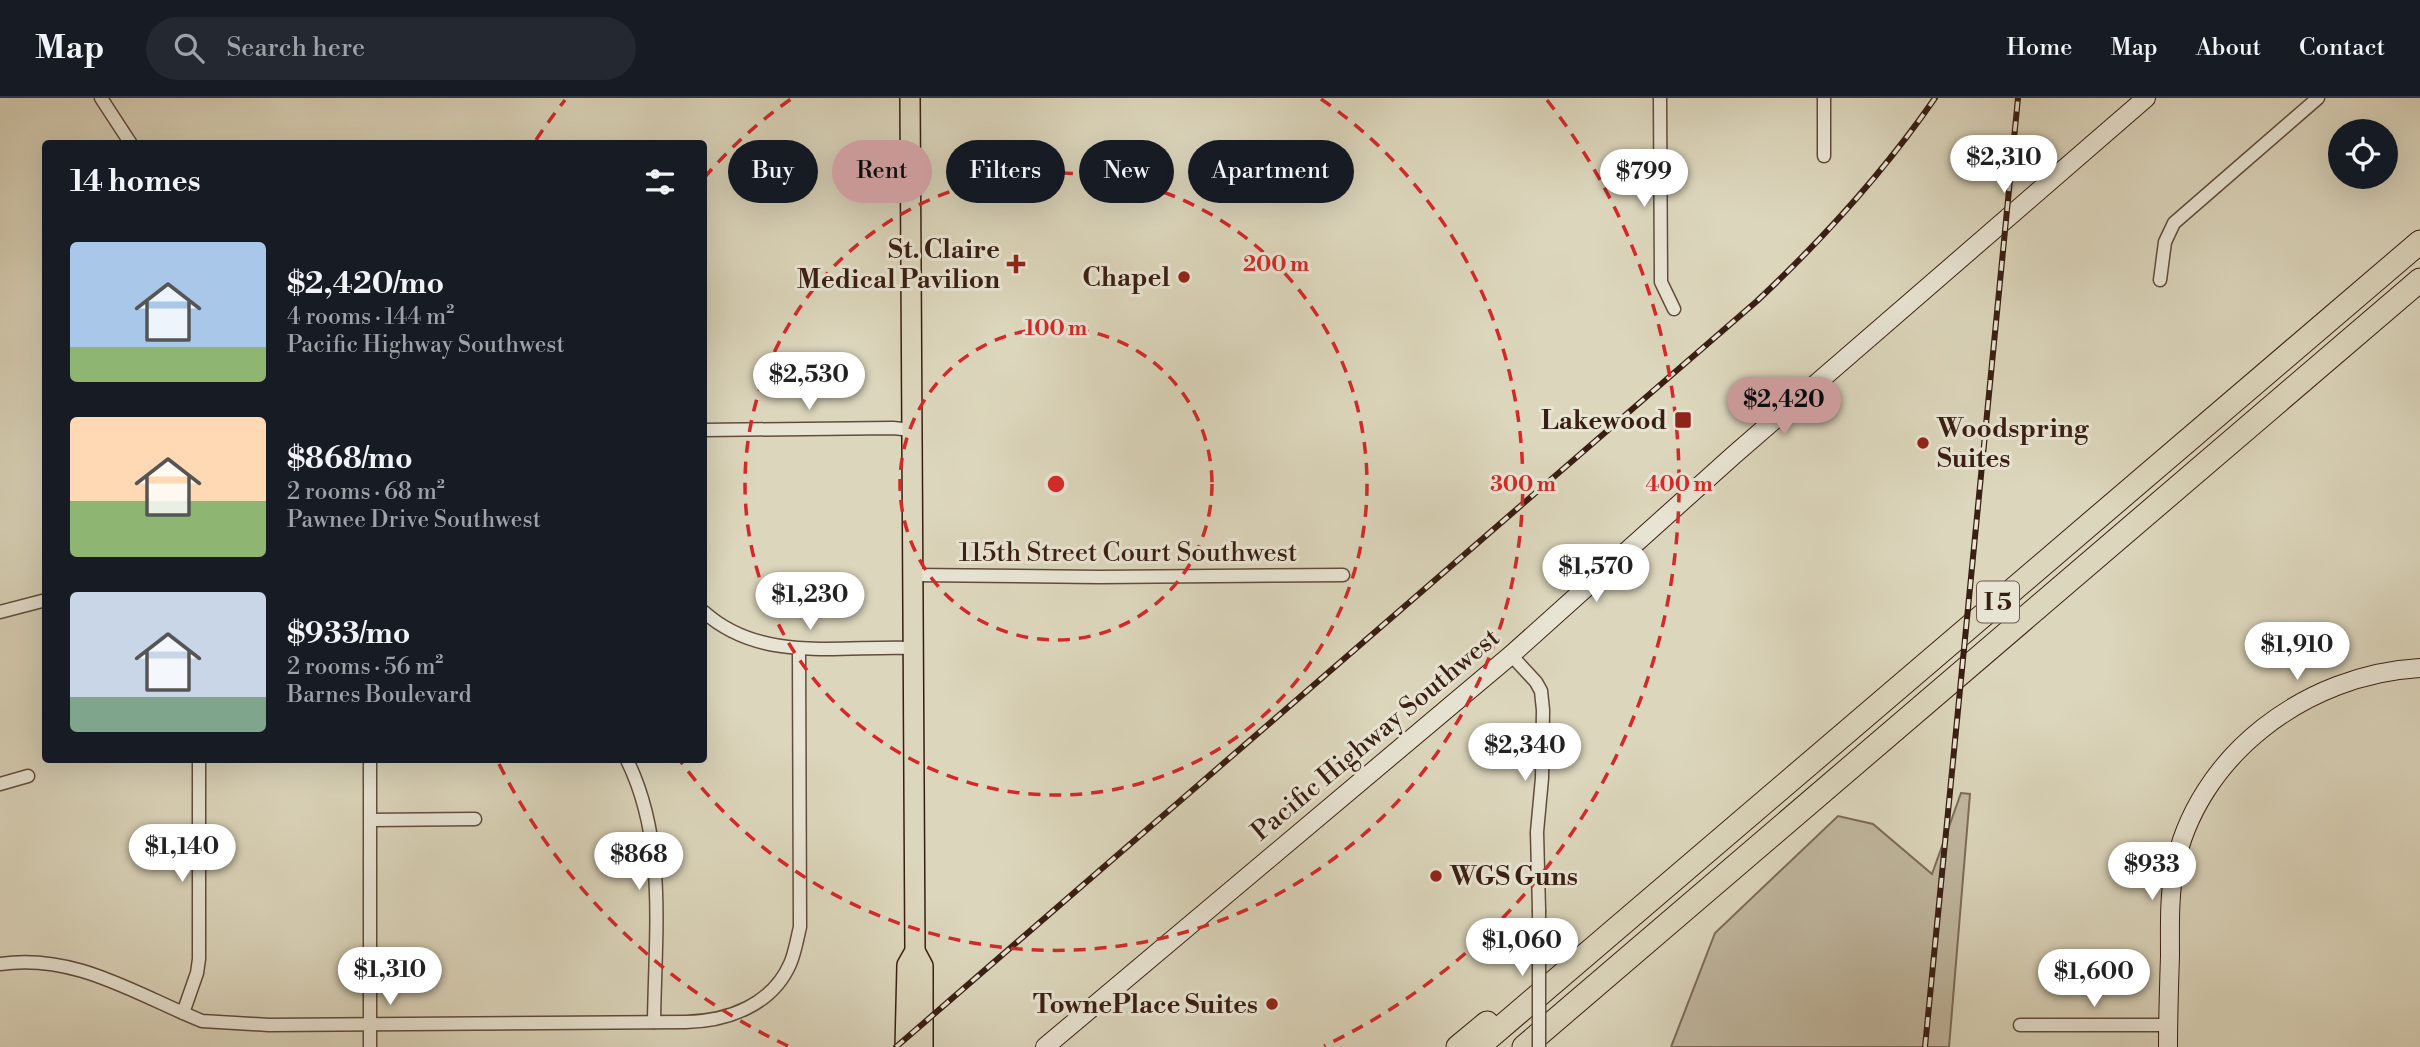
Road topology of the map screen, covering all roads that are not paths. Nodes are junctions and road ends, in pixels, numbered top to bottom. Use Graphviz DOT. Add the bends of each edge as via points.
graph roads {
  1 [pos="102,98"];
  2 [pos="910,98"];
  3 [pos="1660,98"];
  4 [pos="1824,98"];
  5 [pos="2146,98"];
  6 [pos="2318,98"];
  7 [pos="128,140"];
  8 [pos="1824,156"];
  9 [pos="2420,242"];
  10 [pos="2160,280"];
  11 [pos="2420,280"];
  12 [pos="1674,309"];
  13 [pos="707,430"];
  14 [pos="912,430"];
  15 [pos="914,575"];
  16 [pos="1343,575"];
  17 [pos="42,601"];
  18 [pos="0,612"];
  19 [pos="707,614"];
  20 [pos="913,648"];
  21 [pos="799,649"];
  22 [pos="1511,654"];
  23 [pos="2420,668"];
  24 [pos="199,763"];
  25 [pos="370,763"];
  26 [pos="628,763"];
  27 [pos="27,776"];
  28 [pos="0,784"];
  29 [pos="475,819"];
  30 [pos="371,820"];
  31 [pos="915,951"];
  32 [pos="1576,962"];
  33 [pos="0,964"];
  34 [pos="1582,998"];
  35 [pos="183,1013"];
  36 [pos="654,1022"];
  37 [pos="370,1024"];
  38 [pos="2020,1025"];
  39 [pos="2168,1025"];
  40 [pos="370,1047"];
  41 [pos="905,1047"];
  42 [pos="923,1047"];
  43 [pos="1045,1047"];
  44 [pos="1458,1047"];
  45 [pos="1478,1047"];
  46 [pos="1524,1047"];
  47 [pos="1537,1047"];
  48 [pos="2168,1047"];
  1 -- 7 [label="street"];
  2 -- 14 [label="main road"];
  3 -- 12 [label="street" via="1661,282"];
  4 -- 8 [label="street"];
  5 -- 22 [label="main road, Pacific Highway Southwest"];
  6 -- 10 [label="street" via="2174,223 2165,242"];
  9 -- 32 [label="highway, I 5"];
  11 -- 34 [label="highway, I 5"];
  13 -- 14 [label="street"];
  14 -- 15 [label="main road"];
  15 -- 16 [label="street, 115th Street Court Southwest"];
  15 -- 20 [label="main road"];
  17 -- 18 [label="street"];
  19 -- 21 [label="street" via="755,642"];
  20 -- 21 [label="street"];
  20 -- 31 [label="main road"];
  21 -- 36 [label="street" via="800,918 790,965 770,991 741,1012 707,1022"];
  22 -- 43 [label="main road, Pacific Highway Southwest"];
  22 -- 47 [label="street, bridge" via="1541,691 1543,710 1537,832"];
  23 -- 39 [label="main road" via="2358,677 2308,698 2277,716 2215,776 2188,829 2174,871"];
  24 -- 35 [label="street" via="199,959"];
  25 -- 30 [label="street"];
  26 -- 36 [label="street" via="642,795 654,849"];
  27 -- 28 [label="street"];
  29 -- 30 [label="street"];
  30 -- 37 [label="street"];
  31 -- 41 [label="main road" via="907,965"];
  31 -- 42 [label="main road" via="923,966"];
  32 -- 44 [label="highway" via="1516,1000"];
  32 -- 45 [label="highway, I 5"];
  33 -- 35 [label="street" via="41,961 67,965"];
  34 -- 46 [label="highway, I 5"];
  34 -- 47 [label="highway"];
  35 -- 37 [label="street" via="217,1023"];
  36 -- 37 [label="street"];
  37 -- 40 [label="street"];
  38 -- 39 [label="street"];
  39 -- 48 [label="main road"];
}
